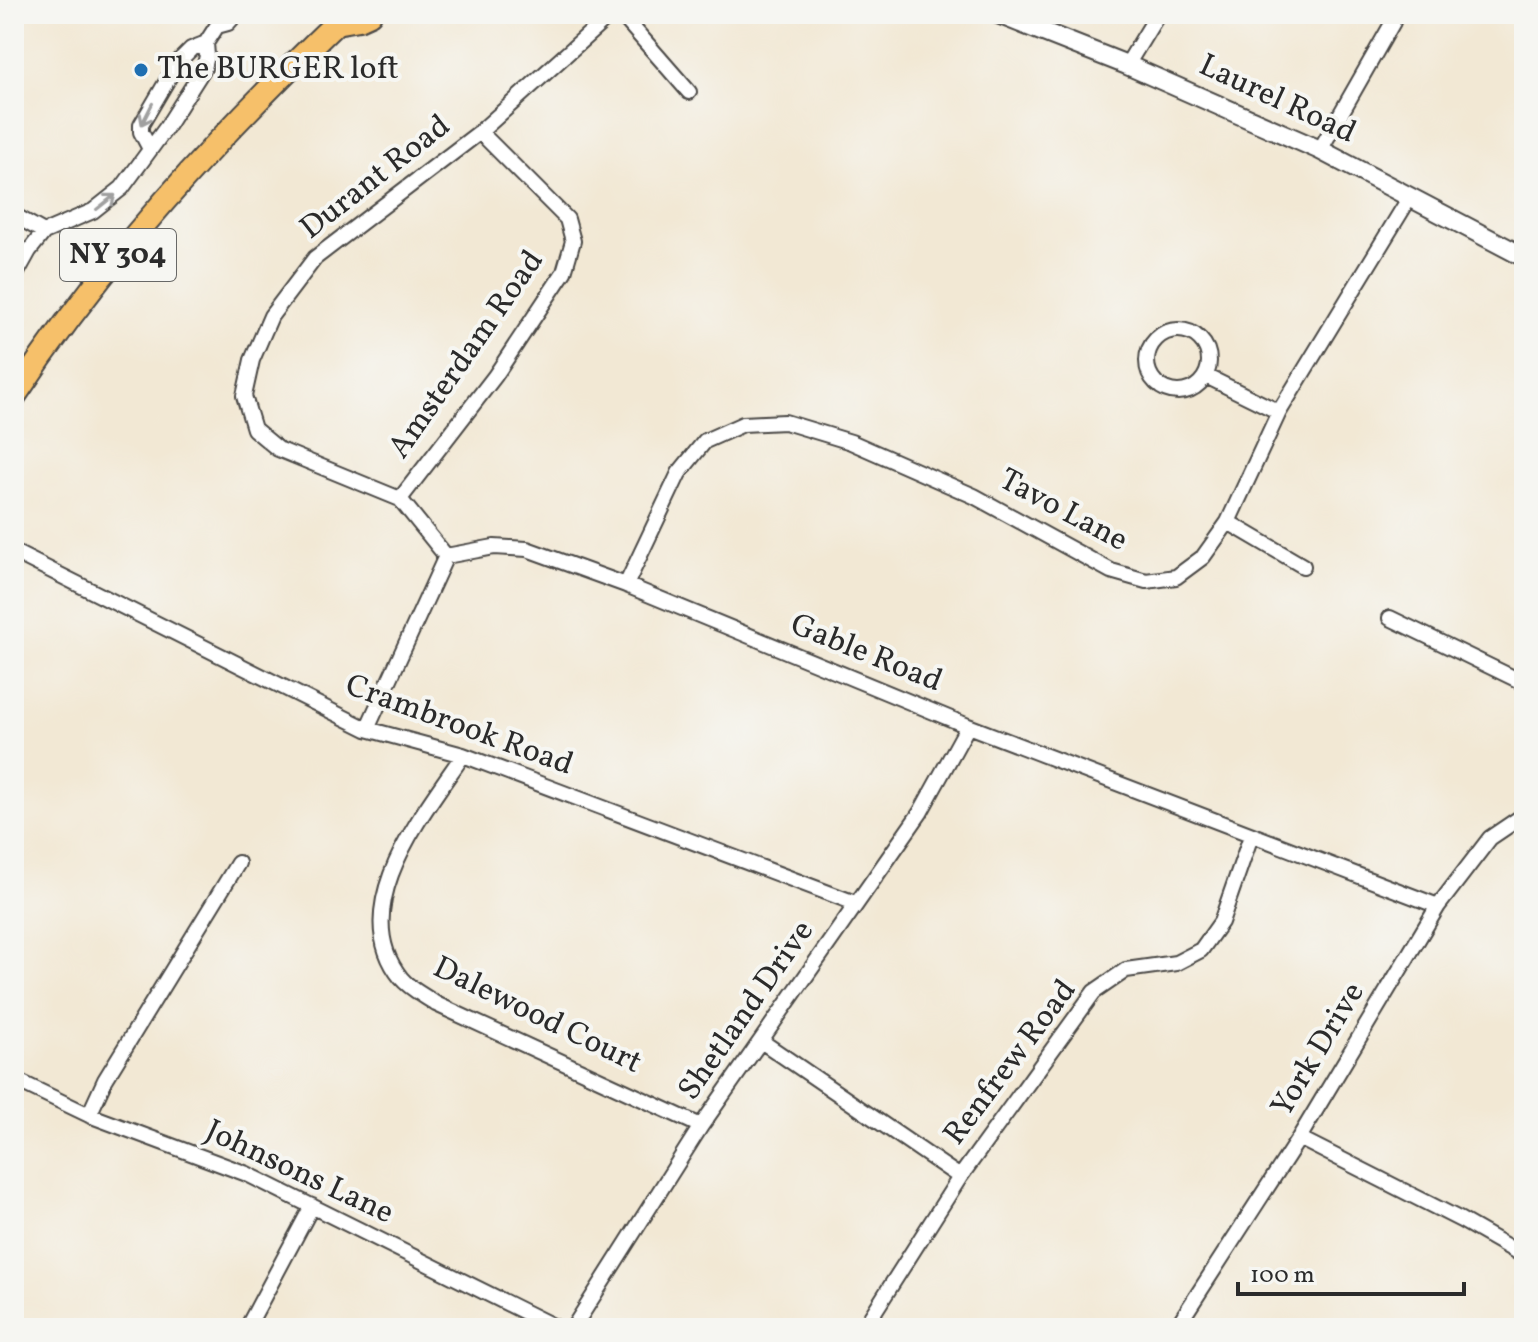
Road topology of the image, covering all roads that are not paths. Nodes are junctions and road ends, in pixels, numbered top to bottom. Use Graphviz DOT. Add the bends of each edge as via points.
graph roads {
  1 [pos="236,14"];
  2 [pos="370,14"];
  3 [pos="611,14"];
  4 [pos="621,14"];
  5 [pos="998,14"];
  6 [pos="1158,14"];
  7 [pos="334,17"];
  8 [pos="216,20"];
  9 [pos="1393,22"];
  10 [pos="206,43"];
  11 [pos="1127,65"];
  12 [pos="689,92"];
  13 [pos="480,132"];
  14 [pos="150,149"];
  15 [pos="1320,150"];
  16 [pos="1410,197"];
  17 [pos="14,215"];
  18 [pos="44,232"];
  19 [pos="1524,257"];
  20 [pos="14,278"];
  21 [pos="1206,376"];
  22 [pos="14,397"];
  23 [pos="1279,412"];
  24 [pos="400,499"];
  25 [pos="1228,522"];
  26 [pos="14,552"];
  27 [pos="446,556"];
  28 [pos="1303,566"];
  29 [pos="626,585"];
  30 [pos="1390,618"];
  31 [pos="1524,683"];
  32 [pos="968,726"];
  33 [pos="367,729"];
  34 [pos="463,755"];
  35 [pos="1524,815"];
  36 [pos="1251,836"];
  37 [pos="238,863"];
  38 [pos="855,903"];
  39 [pos="1438,906"];
  40 [pos="761,1041"];
  41 [pos="14,1079"];
  42 [pos="89,1115"];
  43 [pos="701,1126"];
  44 [pos="1299,1138"];
  45 [pos="960,1177"];
  46 [pos="312,1206"];
  47 [pos="1524,1256"];
  48 [pos="247,1328"];
  49 [pos="557,1328"];
  50 [pos="573,1328"];
  51 [pos="864,1328"];
  52 [pos="1176,1328"];
  1 -- 8 [label="street" via="228,23"];
  2 -- 7 [label="main road, NY 304" via="359,19"];
  3 -- 13 [label="street, Durant Road"];
  4 -- 12 [label="street"];
  5 -- 11 [label="street, Laurel Road"];
  6 -- 11 [label="street"];
  7 -- 22 [label="main road, NY 304" via="159,206"];
  8 -- 10 [label="street"];
  9 -- 15 [label="street"];
  10 -- 14 [label="street" via="204,68"];
  10 -- 14 [label="street, one-way" via="182,57 144,118 141,132"];
  11 -- 15 [label="street, Laurel Road"];
  13 -- 24 [label="street, Amsterdam Road" via="567,219 573,241 564,272 495,376"];
  13 -- 24 [label="street, Durant Road" via="315,258 271,316 244,396 254,429 278,449"];
  18 -- 14 [label="street, one-way" via="108,202"];
  15 -- 16 [label="street, Laurel Road"];
  16 -- 19 [label="street, Laurel Road"];
  16 -- 23 [label="street, Tavo Lane"];
  17 -- 18 [label="street"];
  18 -- 20 [label="street"];
  21 -- 21 [label="street" via="1190,390 1164,389 1149,373 1150,347 1166,332 1195,334 1208,351"];
  21 -- 23 [label="street"];
  23 -- 25 [label="street, Tavo Lane"];
  24 -- 27 [label="street, Durant Road"];
  25 -- 28 [label="street"];
  25 -- 29 [label="street, Tavo Lane" via="1203,557 1176,577 1146,581 1111,571 974,496 851,442 785,422 743,424 705,441 679,473"];
  26 -- 33 [label="street, Crambrook Road"];
  27 -- 29 [label="street, Gable Road" via="494,547 527,549"];
  27 -- 33 [label="street"];
  29 -- 32 [label="street, Gable Road"];
  30 -- 31 [label="street"];
  32 -- 36 [label="street, Gable Road"];
  32 -- 38 [label="street, Shetland Drive" via="920,813"];
  33 -- 34 [label="street, Crambrook Road"];
  34 -- 38 [label="street, Crambrook Road"];
  34 -- 43 [label="street, Dalewood Court" via="407,838 381,915 384,950 403,980 436,1004"];
  35 -- 39 [label="street, York Drive" via="1490,838"];
  36 -- 39 [label="street, Gable Road"];
  36 -- 45 [label="street, Renfrew Road" via="1221,922 1201,950 1176,963 1126,970 1094,992"];
  37 -- 42 [label="street" via="105,1080"];
  38 -- 40 [label="street, Shetland Drive"];
  39 -- 44 [label="street, York Drive"];
  40 -- 43 [label="street, Shetland Drive"];
  40 -- 45 [label="street"];
  41 -- 42 [label="street, Johnsons Lane"];
  42 -- 46 [label="street, Johnsons Lane" via="247,1174"];
  43 -- 50 [label="street, Shetland Drive"];
  44 -- 47 [label="street"];
  44 -- 52 [label="street, York Drive"];
  45 -- 51 [label="street, Renfrew Road"];
  46 -- 48 [label="street"];
  46 -- 49 [label="street, Johnsons Lane"];
}
